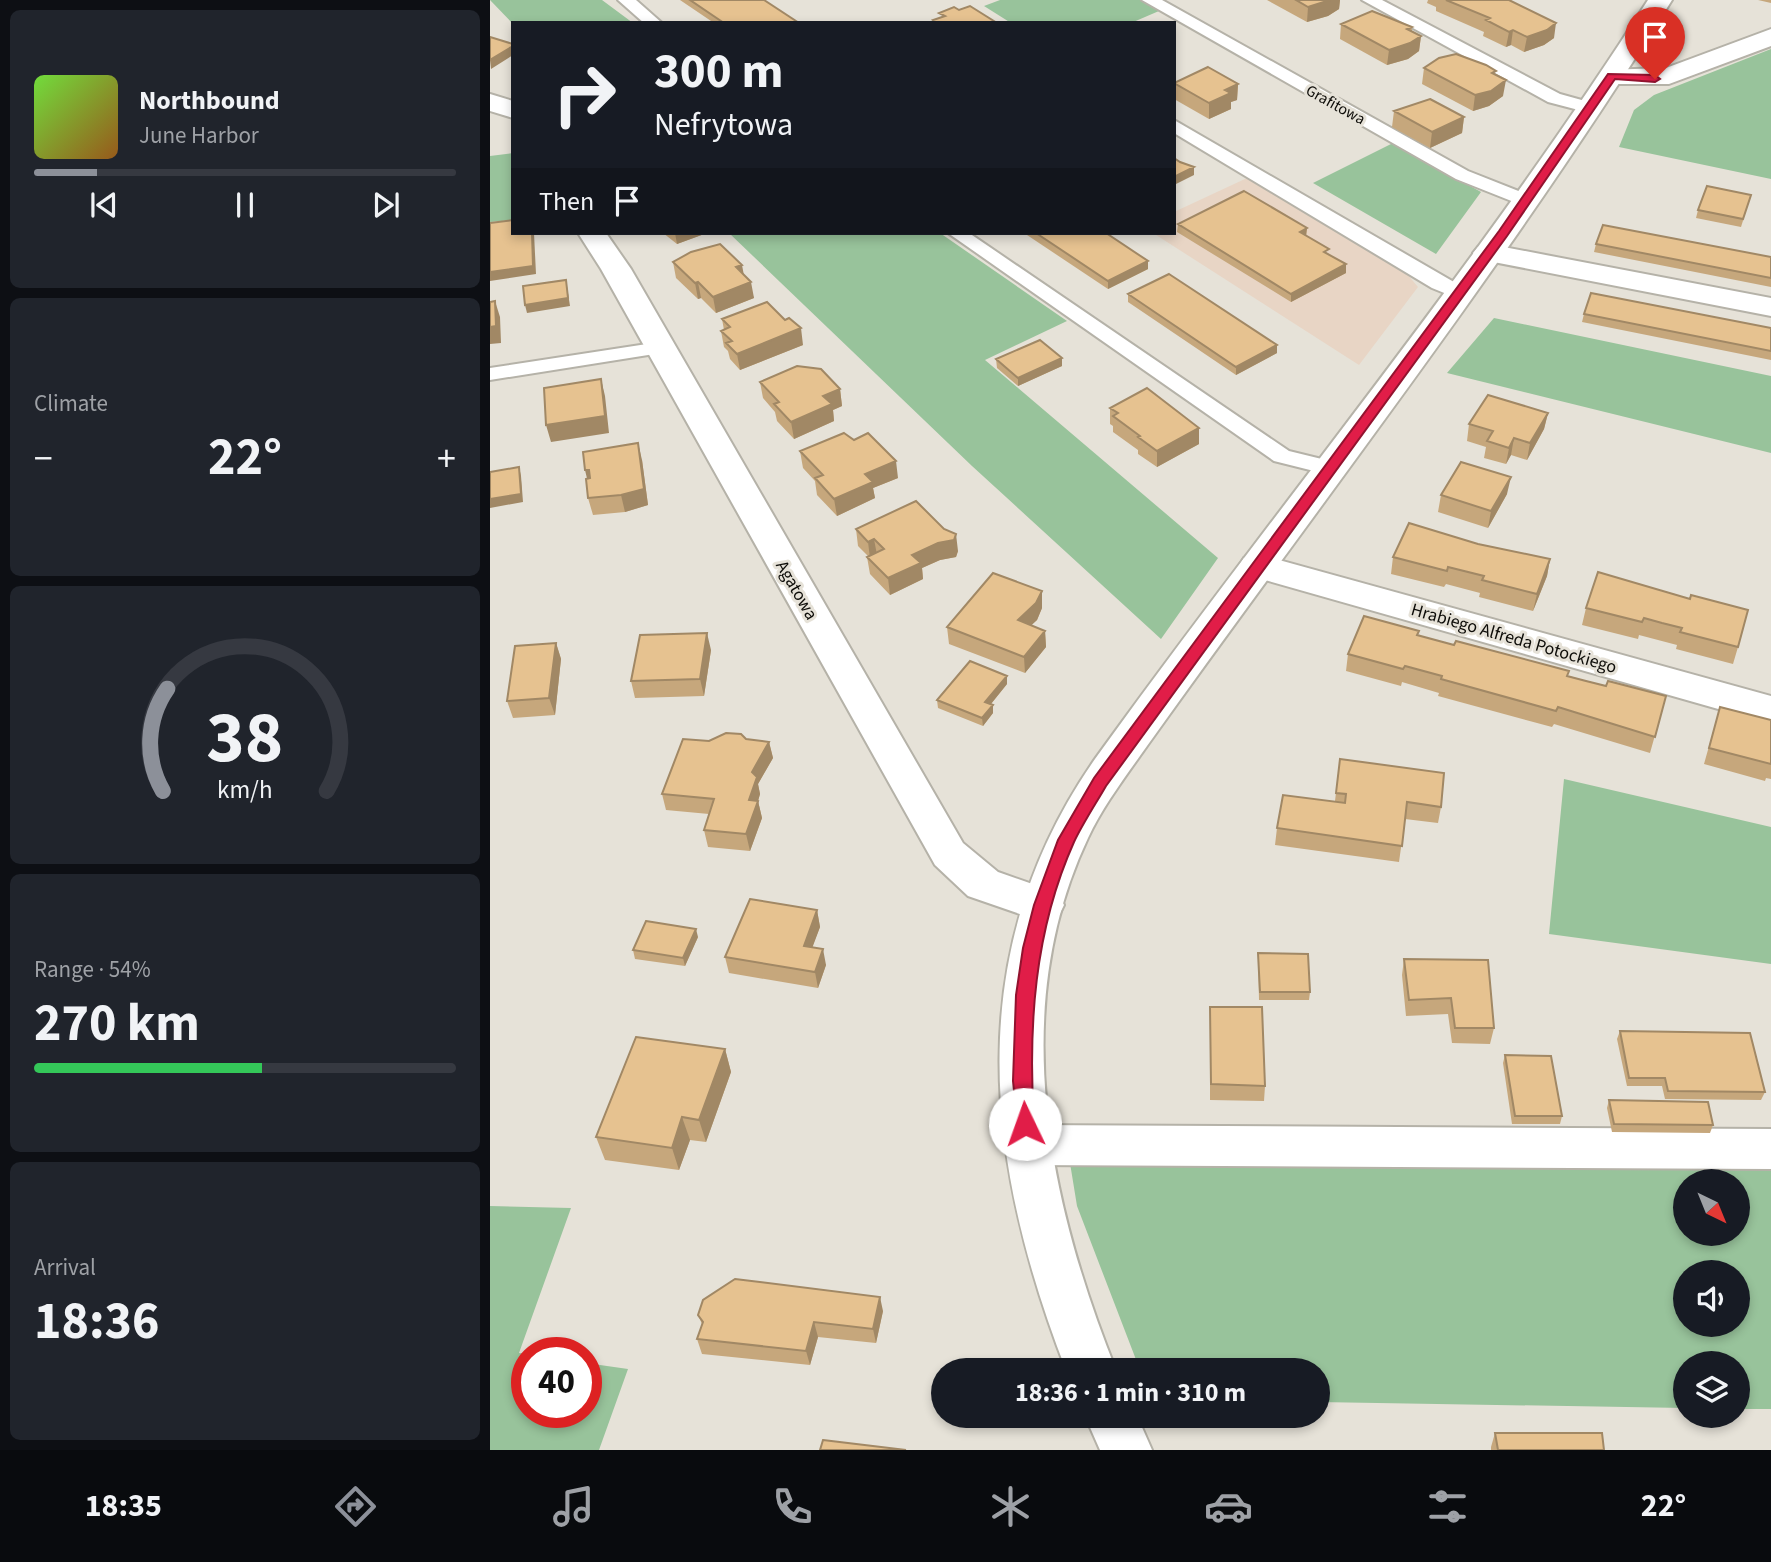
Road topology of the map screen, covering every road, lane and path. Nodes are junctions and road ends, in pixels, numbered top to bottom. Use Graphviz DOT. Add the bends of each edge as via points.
graph roads {
  1 [pos="626,0"];
  2 [pos="1150,0"];
  3 [pos="1370,0"];
  4 [pos="1660,0"];
  5 [pos="652,21"];
  6 [pos="1771,37"];
  7 [pos="1612,76"];
  8 [pos="490,102"];
  9 [pos="1590,108"];
  10 [pos="511,109"];
  11 [pos="1176,126"];
  12 [pos="1525,200"];
  13 [pos="593,235"];
  14 [pos="960,235"];
  15 [pos="1488,253"];
  16 [pos="1459,293"];
  17 [pos="1771,307"];
  18 [pos="660,348"];
  19 [pos="490,374"];
  20 [pos="1329,468"];
  21 [pos="1258,566"];
  22 [pos="1771,710"];
  23 [pos="1043,905"];
  24 [pos="1026,1145"];
  25 [pos="1771,1149"];
  26 [pos="1087,1358"];
  27 [pos="1116,1428"];
  28 [pos="1126,1450"];
  1 -- 5 [label="lane"];
  2 -- 12 [label="lane, Grafitowa" via="1462,175"];
  3 -- 9 [label="lane" via="1554,98"];
  4 -- 7 [label="street"];
  6 -- 7 [label="street" via="1669,76"];
  7 -- 9 [label="street"];
  8 -- 10 [label="street"];
  9 -- 12 [label="street"];
  11 -- 16 [label="lane"];
  12 -- 15 [label="street"];
  13 -- 18 [label="street, Agatowa"];
  14 -- 20 [label="lane" via="1282,456"];
  15 -- 16 [label="street"];
  15 -- 17 [label="street"];
  16 -- 20 [label="street"];
  18 -- 19 [label="lane"];
  18 -- 23 [label="street, Agatowa" via="949,854 983,884"];
  20 -- 21 [label="street"];
  21 -- 22 [label="street, Hrabiego Alfreda Potockiego"];
  21 -- 23 [label="street" via="1100,782 1066,840"];
  23 -- 24 [label="street" via="1025,995 1022,1081"];
  24 -- 25 [label="street"];
  24 -- 26 [label="street" via="1051,1260"];
  27 -- 28 [label="street"];
}
